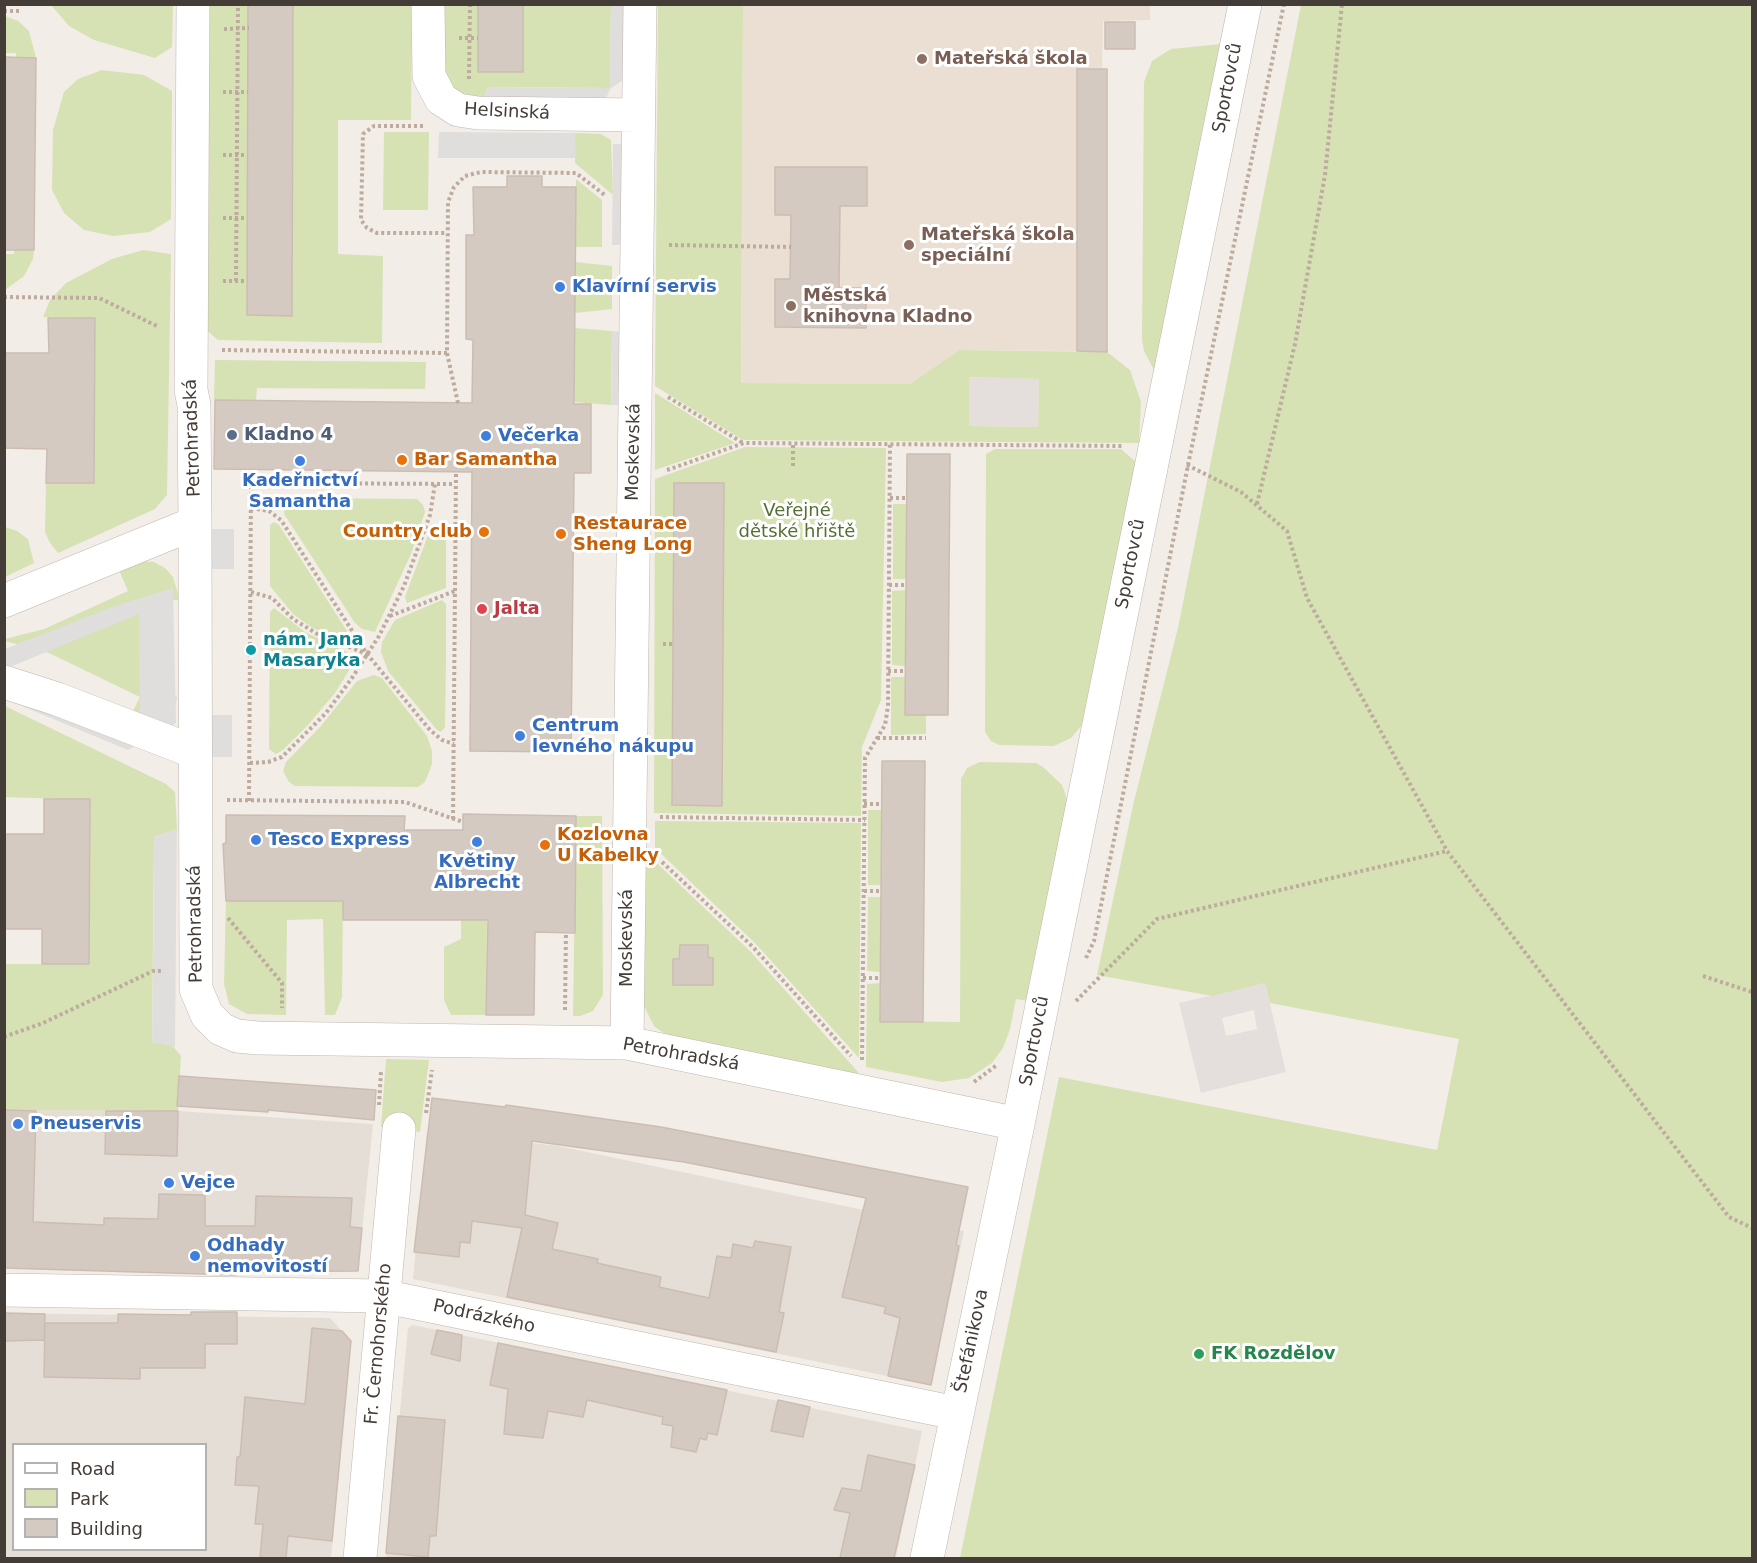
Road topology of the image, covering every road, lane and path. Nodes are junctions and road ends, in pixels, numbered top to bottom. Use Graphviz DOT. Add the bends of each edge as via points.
graph roads {
  1 [pos="193,4"];
  2 [pos="238,4"];
  3 [pos="428,4"];
  4 [pos="470,4"];
  5 [pos="640,4"];
  6 [pos="1245,4"];
  7 [pos="1284,4"];
  8 [pos="1342,4"];
  9 [pos="4,11"];
  10 [pos="22,11"];
  11 [pos="469,113"];
  12 [pos="638,115"];
  13 [pos="427,126"];
  14 [pos="608,206"];
  15 [pos="447,233"];
  16 [pos="637,244"];
  17 [pos="791,247"];
  18 [pos="236,281"];
  19 [pos="4,297"];
  20 [pos="165,330"];
  21 [pos="191,349"];
  22 [pos="447,353"];
  23 [pos="661,393"];
  24 [pos="458,403"];
  25 [pos="744,443"];
  26 [pos="793,444"];
  27 [pos="890,444"];
  28 [pos="1153,456"];
  29 [pos="1188,465"];
  30 [pos="793,466"];
  31 [pos="456,471"];
  32 [pos="634,477"];
  33 [pos="435,484"];
  34 [pos="455,484"];
  35 [pos="890,498"];
  36 [pos="907,498"];
  37 [pos="1257,504"];
  38 [pos="251,508"];
  39 [pos="195,523"];
  40 [pos="889,585"];
  41 [pos="906,585"];
  42 [pos="455,591"];
  43 [pos="250,592"];
  44 [pos="4,601"];
  45 [pos="389,616"];
  46 [pos="368,654"];
  47 [pos="888,671"];
  48 [pos="905,672"];
  49 [pos="4,682"];
  50 [pos="877,738"];
  51 [pos="926,738"];
  52 [pos="454,744"];
  53 [pos="195,752"];
  54 [pos="250,763"];
  55 [pos="249,801"];
  56 [pos="223,803"];
  57 [pos="864,804"];
  58 [pos="882,804"];
  59 [pos="628,817"];
  60 [pos="453,819"];
  61 [pos="865,820"];
  62 [pos="463,822"];
  63 [pos="1447,851"];
  64 [pos="657,857"];
  65 [pos="864,891"];
  66 [pos="881,891"];
  67 [pos="224,913"];
  68 [pos="566,932"];
  69 [pos="1084,962"];
  70 [pos="196,971"];
  71 [pos="1703,976"];
  72 [pos="863,978"];
  73 [pos="881,978"];
  74 [pos="1752,992"];
  75 [pos="282,1011"];
  76 [pos="1058,1013"];
  77 [pos="565,1022"];
  78 [pos="4,1037"];
  79 [pos="384,1040"];
  80 [pos="434,1041"];
  81 [pos="627,1043"];
  82 [pos="1002,1060"];
  83 [pos="860,1081"];
  84 [pos="971,1083"];
  85 [pos="401,1122"];
  86 [pos="1018,1124"];
  87 [pos="1752,1228"];
  88 [pos="4,1290"];
  89 [pos="382,1296"];
  90 [pos="956,1413"];
  91 [pos="360,1558"];
  92 [pos="927,1558"];
  1 -- 21 [label="street, Petrohradská"];
  2 -- 18 [label="path"];
  3 -- 11 [label="street, Helsinská" via="431,84 449,105"];
  4 -- 11 [label="path"];
  5 -- 12 [label="street, Moskevská"];
  6 -- 28 [label="street, Sportovců"];
  7 -- 29 [label="path"];
  8 -- 37 [label="path" via="1325,175 1295,344"];
  9 -- 10 [label="path"];
  11 -- 12 [label="street, Helsinská"];
  12 -- 16 [label="street, Moskevská"];
  13 -- 15 [label="path" via="374,126 363,134 361,220 377,233"];
  14 -- 15 [label="path" via="607,197 576,173 473,173 459,181 450,194"];
  15 -- 22 [label="path"];
  16 -- 17 [label="path"];
  16 -- 32 [label="street, Moskevská"];
  19 -- 20 [label="path" via="99,298"];
  21 -- 22 [label="path"];
  21 -- 39 [label="street, Petrohradská"];
  22 -- 24 [label="path"];
  23 -- 25 [label="path"];
  25 -- 26 [label="path"];
  25 -- 32 [label="path" via="651,476"];
  26 -- 27 [label="path"];
  26 -- 30 [label="path"];
  27 -- 28 [label="path" via="1125,446"];
  27 -- 35 [label="path"];
  28 -- 29 [label="path"];
  28 -- 76 [label="street, Sportovců"];
  29 -- 37 [label="path"];
  29 -- 69 [label="path" via="1094,941"];
  31 -- 34 [label="path"];
  32 -- 59 [label="street, Moskevská"];
  33 -- 34 [label="path"];
  33 -- 38 [label="path" via="251,483"];
  33 -- 45 [label="path" via="430,515"];
  34 -- 42 [label="path"];
  35 -- 36 [label="path"];
  35 -- 40 [label="path"];
  37 -- 63 [label="path" via="1287,531 1307,598"];
  38 -- 43 [label="path"];
  38 -- 46 [label="path" via="269,511 281,520"];
  39 -- 44 [label="street"];
  39 -- 53 [label="street, Petrohradská"];
  40 -- 41 [label="path"];
  40 -- 47 [label="path"];
  42 -- 45 [label="path"];
  42 -- 52 [label="path"];
  43 -- 46 [label="path" via="272,598 293,619 319,635"];
  43 -- 54 [label="path"];
  45 -- 46 [label="path"];
  46 -- 52 [label="path" via="430,730"];
  46 -- 54 [label="path" via="326,713 296,745 275,761"];
  47 -- 48 [label="path"];
  47 -- 50 [label="path" via="885,725"];
  49 -- 53 [label="street"];
  50 -- 51 [label="path"];
  50 -- 57 [label="path" via="865,758"];
  52 -- 60 [label="path"];
  53 -- 70 [label="street, Petrohradská"];
  54 -- 55 [label="path"];
  55 -- 56 [label="path"];
  55 -- 60 [label="path" via="405,802"];
  57 -- 58 [label="path"];
  57 -- 61 [label="path"];
  59 -- 61 [label="path"];
  59 -- 81 [label="street, Moskevská"];
  60 -- 62 [label="path"];
  61 -- 65 [label="path"];
  63 -- 76 [label="path" via="1157,918"];
  63 -- 87 [label="path" via="1730,1217"];
  64 -- 83 [label="path" via="753,947"];
  65 -- 66 [label="path"];
  65 -- 72 [label="path"];
  67 -- 75 [label="path" via="282,983"];
  68 -- 77 [label="path"];
  70 -- 78 [label="path" via="153,970 43,1023"];
  70 -- 79 [label="street, Petrohradská" via="196,989 207,1014 221,1029 237,1036"];
  71 -- 74 [label="path"];
  72 -- 73 [label="path"];
  72 -- 83 [label="path"];
  76 -- 86 [label="street, Sportovců"];
  79 -- 80 [label="street, Petrohradská"];
  79 -- 85 [label="path"];
  80 -- 81 [label="street, Petrohradská"];
  80 -- 85 [label="path"];
  81 -- 83 [label="street, Petrohradská"];
  82 -- 84 [label="path"];
  83 -- 86 [label="street, Petrohradská"];
  85 -- 89 [label="street, Fr. Černohorského"];
  86 -- 90 [label="street, Štefánikova"];
  88 -- 89 [label="street, Podrázkého"];
  89 -- 90 [label="street, Podrázkého"];
  89 -- 91 [label="street, Fr. Černohorského"];
  90 -- 92 [label="street, Štefánikova"];
}
